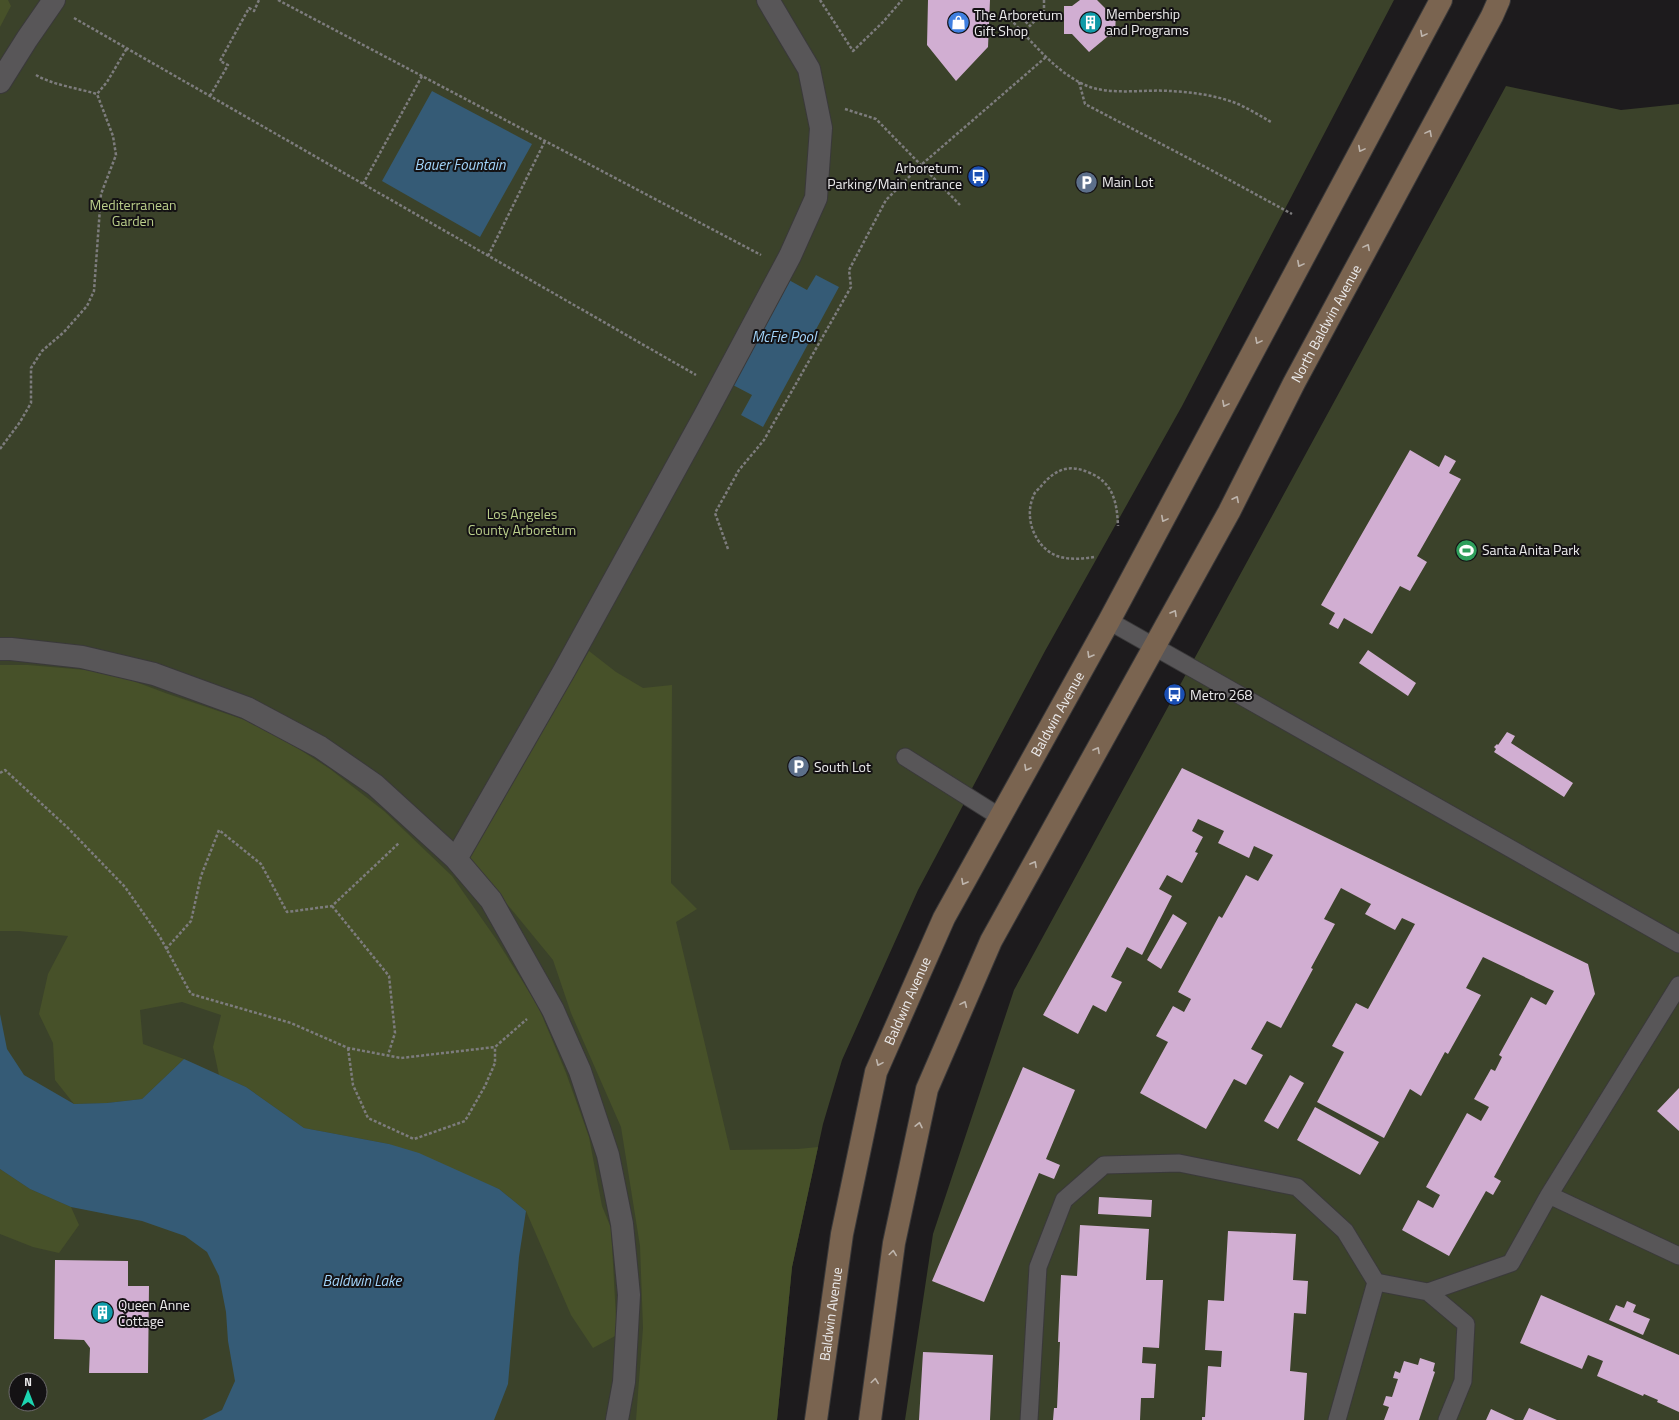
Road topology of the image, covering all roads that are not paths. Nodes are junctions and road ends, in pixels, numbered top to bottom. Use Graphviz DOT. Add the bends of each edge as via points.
graph roads {
  1 [pos="768,0"];
  2 [pos="1441,0"];
  3 [pos="1499,0"];
  4 [pos="53,2"];
  5 [pos="0,82"];
  6 [pos="1109,621"];
  7 [pos="1155,647"];
  8 [pos="0,649"];
  9 [pos="905,757"];
  10 [pos="1000,816"];
  11 [pos="456,859"];
  12 [pos="1679,944"];
  13 [pos="1679,985"];
  14 [pos="1549,1195"];
  15 [pos="1679,1256"];
  16 [pos="1376,1282"];
  17 [pos="1428,1292"];
  18 [pos="617,1420"];
  19 [pos="816,1420"];
  20 [pos="870,1420"];
  21 [pos="1029,1420"];
  22 [pos="1337,1420"];
  23 [pos="1447,1420"];
  1 -- 11 [label="street" via="809,69 821,128 816,198 784,268 719,388 564,671"];
  2 -- 6 [label="main road, one-way"];
  7 -- 3 [label="main road, North Baldwin Avenue, one-way" via="1230,512 1294,383"];
  4 -- 5 [label="street"];
  6 -- 7 [label="lane"];
  6 -- 10 [label="main road, Baldwin Avenue, one-way"];
  7 -- 12 [label="lane"];
  20 -- 7 [label="main road, one-way" via="894,1243 927,1089 991,941"];
  8 -- 11 [label="street" via="82,657 154,674 246,708 320,747 375,785"];
  9 -- 10 [label="lane"];
  10 -- 19 [label="main road, Baldwin Avenue, one-way" via="944,918 876,1072 842,1234"];
  11 -- 18 [label="street" via="491,900 548,1000 580,1070 608,1155 622,1224 629,1295 624,1382"];
  13 -- 14 [label="lane"];
  14 -- 15 [label="lane"];
  14 -- 17 [label="lane" via="1511,1263"];
  16 -- 17 [label="lane"];
  16 -- 21 [label="lane" via="1345,1231 1297,1187 1179,1163 1104,1166 1064,1200 1038,1268"];
  16 -- 22 [label="lane"];
  17 -- 23 [label="lane" via="1466,1324 1463,1381"];
}
